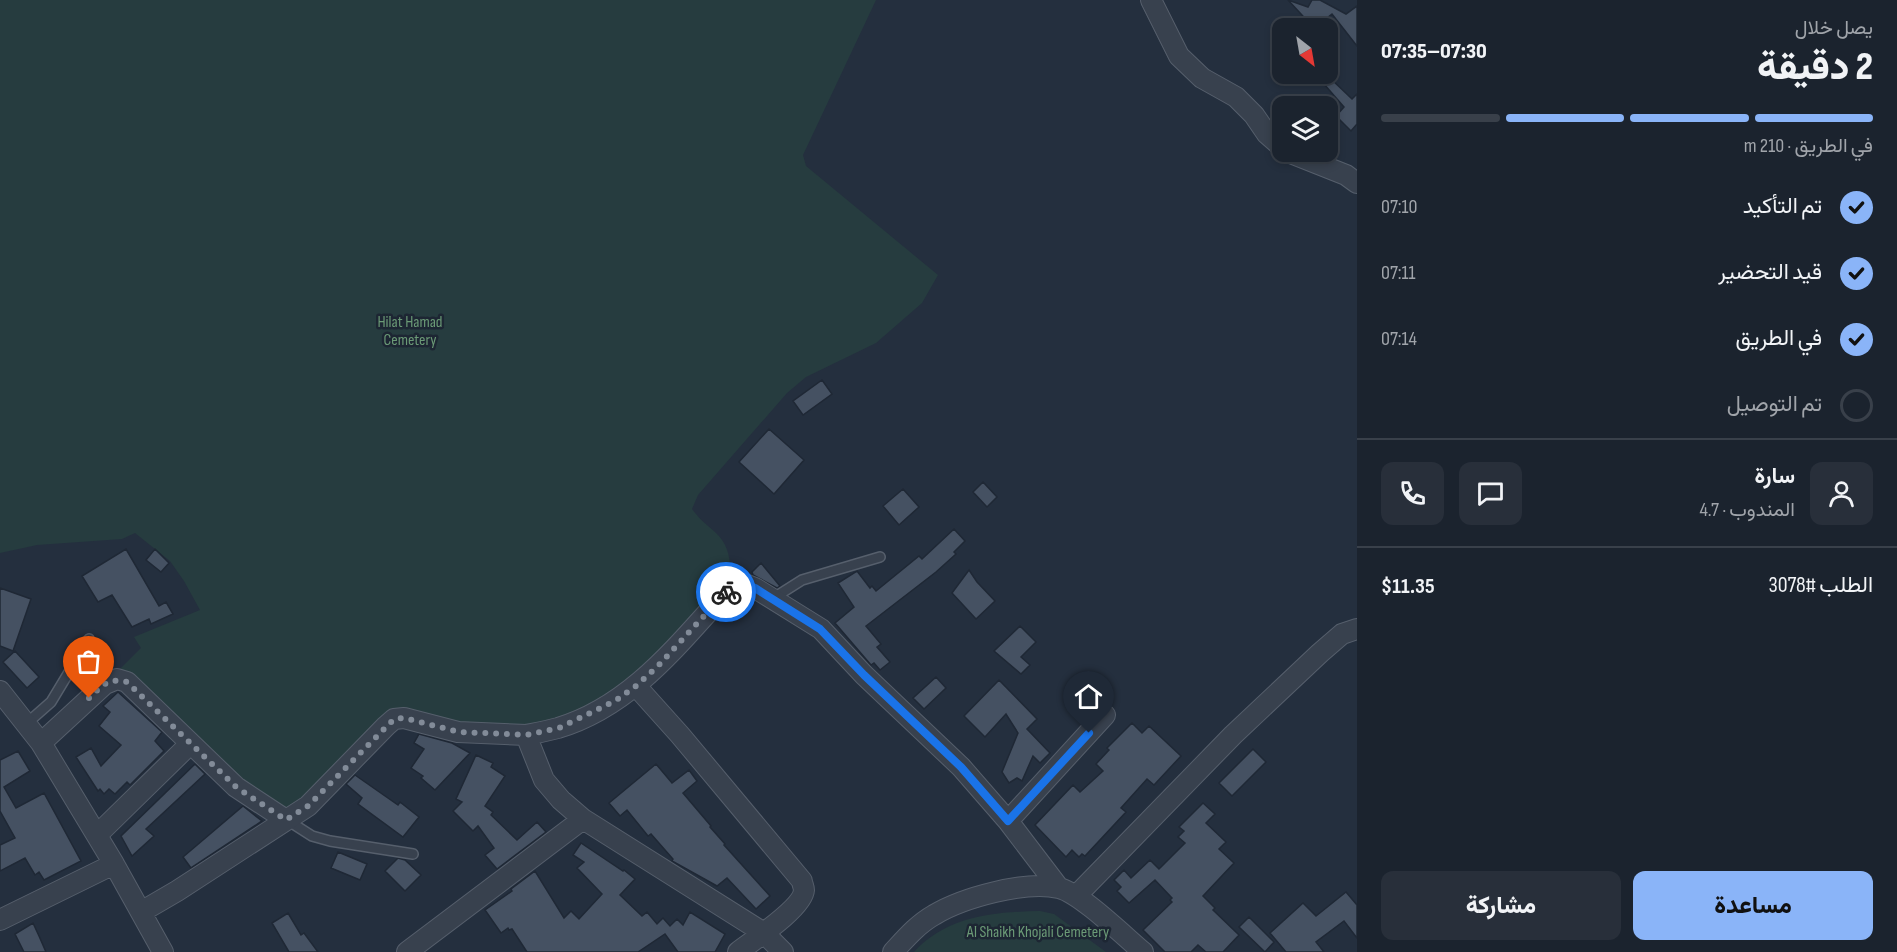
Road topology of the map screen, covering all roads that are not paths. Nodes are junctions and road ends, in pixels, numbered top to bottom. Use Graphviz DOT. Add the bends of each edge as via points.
graph roads {
  1 [pos="1151,0"];
  2 [pos="1272,138"];
  3 [pos="1313,162"];
  4 [pos="1357,183"];
  5 [pos="880,557"];
  6 [pos="772,599"];
  7 [pos="1357,629"];
  8 [pos="89,639"];
  9 [pos="636,686"];
  10 [pos="0,691"];
  11 [pos="1105,715"];
  12 [pos="26,724"];
  13 [pos="526,735"];
  14 [pos="41,743"];
  15 [pos="190,744"];
  16 [pos="583,819"];
  17 [pos="286,820"];
  18 [pos="1008,821"];
  19 [pos="97,835"];
  20 [pos="413,854"];
  21 [pos="114,864"];
  22 [pos="1067,892"];
  23 [pos="141,912"];
  24 [pos="0,920"];
  25 [pos="764,933"];
  26 [pos="163,952"];
  27 [pos="407,952"];
  28 [pos="738,952"];
  29 [pos="783,952"];
  30 [pos="893,952"];
  31 [pos="1143,952"];
  1 -- 2 [label="street" via="1179,56 1202,78 1236,97"];
  3 -- 4 [label="street"];
  5 -- 6 [label="lane" via="802,580"];
  6 -- 9 [label="street" via="742,583 729,589"];
  6 -- 18 [label="street" via="820,629 961,767"];
  7 -- 22 [label="street" via="1342,634 1320,653"];
  8 -- 12 [label="lane" via="51,702"];
  9 -- 13 [label="street" via="587,716 559,728"];
  9 -- 25 [label="street" via="801,881 804,891 800,901"];
  10 -- 12 [label="street"];
  11 -- 18 [label="street"];
  12 -- 14 [label="street"];
  13 -- 16 [label="street" via="544,780"];
  13 -- 17 [label="street" via="459,732 394,719 308,806"];
  14 -- 15 [label="street" via="105,684 117,679 127,682"];
  14 -- 19 [label="street"];
  15 -- 17 [label="street" via="236,787"];
  15 -- 19 [label="street"];
  16 -- 25 [label="street"];
  16 -- 27 [label="street"];
  17 -- 20 [label="lane" via="312,836"];
  17 -- 23 [label="street"];
  18 -- 22 [label="street"];
  19 -- 21 [label="street"];
  21 -- 23 [label="street"];
  21 -- 24 [label="street"];
  22 -- 30 [label="street" via="1032,887 1002,890 961,903 927,920"];
  22 -- 31 [label="street"];
  23 -- 26 [label="street"];
  25 -- 28 [label="street"];
  25 -- 29 [label="street"];
}
